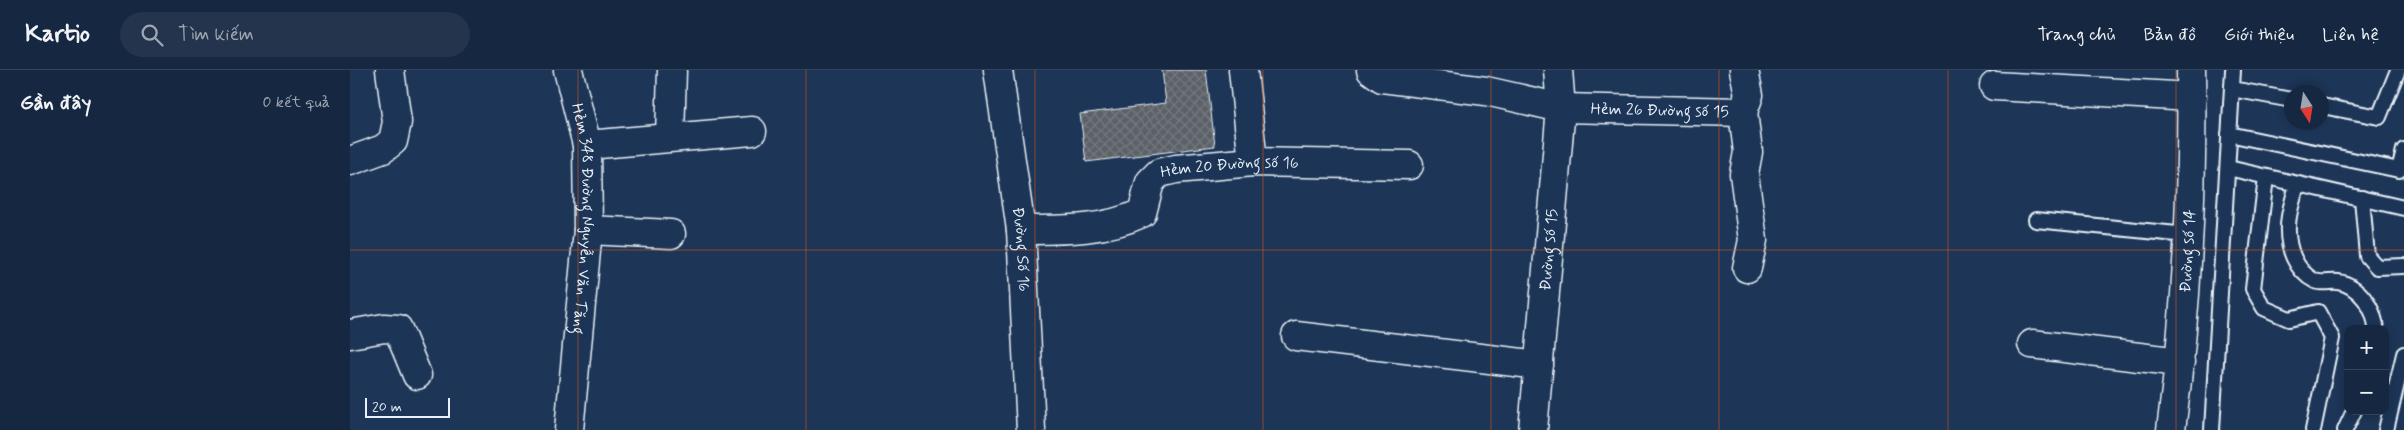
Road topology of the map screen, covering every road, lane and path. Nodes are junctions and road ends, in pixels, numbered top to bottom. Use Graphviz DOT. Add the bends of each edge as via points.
graph roads {
  1 [pos="390,70"];
  2 [pos="568,70"];
  3 [pos="672,70"];
  4 [pos="998,70"];
  5 [pos="1243,70"];
  6 [pos="1371,70"];
  7 [pos="1558,70"];
  8 [pos="1744,70"];
  9 [pos="2191,70"];
  10 [pos="2233,70"];
  11 [pos="2398,70"];
  12 [pos="1994,86"];
  13 [pos="2232,89"];
  14 [pos="2192,97"];
  15 [pos="2284,99"];
  16 [pos="2329,107"];
  17 [pos="1561,108"];
  18 [pos="1743,112"];
  19 [pos="752,131"];
  20 [pos="2230,134"];
  21 [pos="670,138"];
  22 [pos="587,145"];
  23 [pos="2404,150"];
  24 [pos="350,161"];
  25 [pos="1254,162"];
  26 [pos="1409,165"];
  27 [pos="2228,168"];
  28 [pos="2266,177"];
  29 [pos="2297,184"];
  30 [pos="2362,198"];
  31 [pos="2404,208"];
  32 [pos="2036,220"];
  33 [pos="588,230"];
  34 [pos="1021,230"];
  35 [pos="671,234"];
  36 [pos="2187,235"];
  37 [pos="2404,266"];
  38 [pos="1747,268"];
  39 [pos="2376,325"];
  40 [pos="350,334"];
  41 [pos="1296,336"];
  42 [pos="2032,344"];
  43 [pos="2404,354"];
  44 [pos="2180,362"];
  45 [pos="1539,365"];
  46 [pos="417,376"];
  47 [pos="2352,415"];
  48 [pos="568,430"];
  49 [pos="1031,430"];
  50 [pos="1533,430"];
  51 [pos="2171,430"];
  52 [pos="2212,430"];
  53 [pos="2313,430"];
  54 [pos="2346,430"];
  55 [pos="2386,430"];
  1 -- 24 [label="street" via="397,122 393,141 383,149"];
  2 -- 22 [label="street, Hẻm 348 Đường Nguyễn Văn Tăng"];
  3 -- 21 [label="street"];
  4 -- 34 [label="street, Đường Số 16"];
  5 -- 25 [label="street"];
  6 -- 17 [label="street, Hẻm 26 Đường số 15" via="1382,78 1486,91"];
  7 -- 17 [label="street, Đường số 15"];
  8 -- 18 [label="street, Hẻm 26 Đường số 15" via="1749,95"];
  9 -- 14 [label="street, Đường số 14"];
  10 -- 13 [label="lane"];
  11 -- 16 [label="lane" via="2379,117"];
  12 -- 14 [label="street"];
  13 -- 15 [label="lane"];
  13 -- 20 [label="lane"];
  14 -- 36 [label="street, Đường số 14"];
  17 -- 18 [label="street, Hẻm 26 Đường số 15"];
  17 -- 45 [label="street, Đường số 15"];
  18 -- 38 [label="street" via="1748,152 1744,174 1754,240"];
  19 -- 21 [label="street"];
  20 -- 23 [label="lane" via="2399,170"];
  20 -- 27 [label="lane"];
  21 -- 22 [label="street"];
  22 -- 33 [label="street, Hẻm 348 Đường Nguyễn Văn Tăng"];
  25 -- 26 [label="street, Hẻm 20 Đường số 16"];
  25 -- 34 [label="street, Hẻm 20 Đường số 16" via="1159,173 1150,182 1142,213 1125,221 1085,229"];
  27 -- 28 [label="lane"];
  27 -- 52 [label="lane"];
  28 -- 29 [label="lane"];
  28 -- 53 [label="lane" via="2253,289 2264,308 2289,319 2318,312 2332,338"];
  29 -- 30 [label="lane"];
  29 -- 39 [label="lane" via="2288,224 2288,246 2300,270 2317,282 2340,282 2360,291"];
  30 -- 31 [label="lane"];
  30 -- 37 [label="lane" via="2367,256 2377,267"];
  32 -- 36 [label="lane"];
  33 -- 35 [label="street"];
  33 -- 48 [label="street, Hẻm 348 Đường Nguyễn Văn Tăng"];
  34 -- 49 [label="street, Đường Số 16"];
  36 -- 44 [label="street, Đường số 14"];
  40 -- 46 [label="street" via="398,329"];
  41 -- 45 [label="street"];
  42 -- 44 [label="street"];
  43 -- 55 [label="lane"];
  44 -- 51 [label="street, Đường số 14"];
  45 -- 50 [label="street, Đường số 15"];
  47 -- 54 [label="lane"];
}
